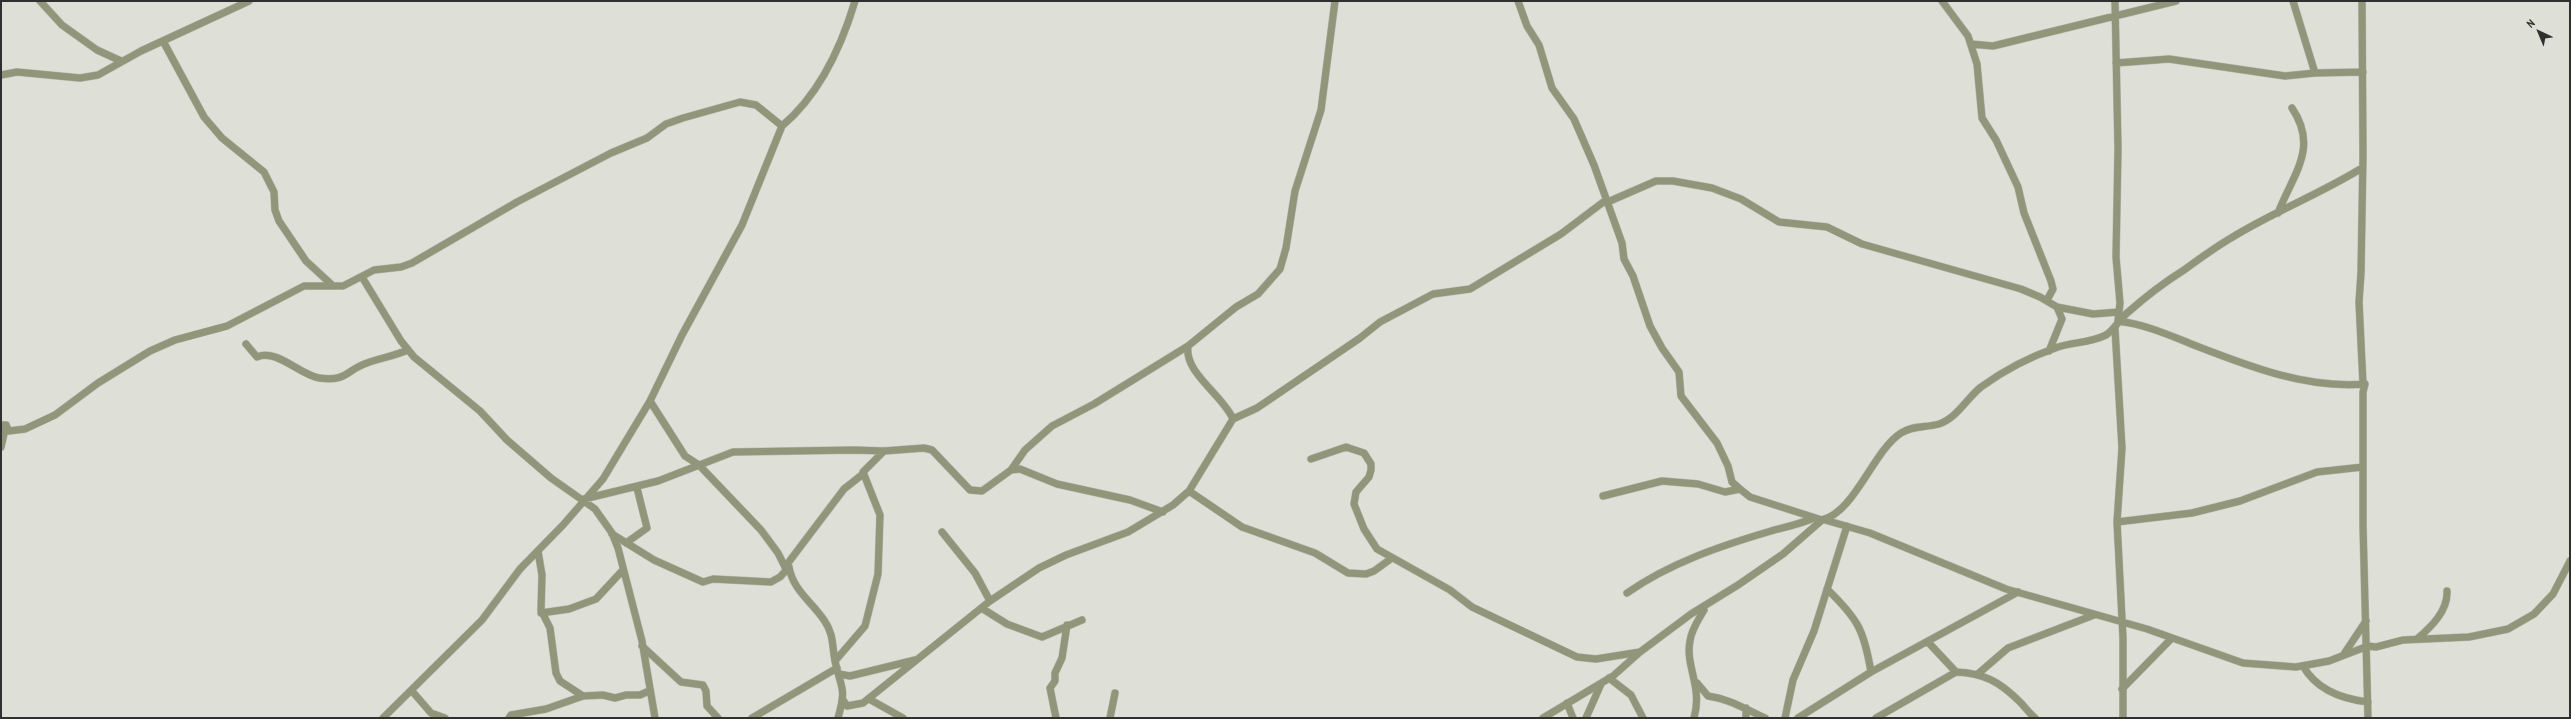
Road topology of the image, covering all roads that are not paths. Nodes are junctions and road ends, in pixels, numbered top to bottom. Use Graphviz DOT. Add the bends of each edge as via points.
graph roads {
  1 [pos="40,1"];
  2 [pos="248,1"];
  3 [pos="855,1"];
  4 [pos="1335,1"];
  5 [pos="1518,1"];
  6 [pos="1942,1"];
  7 [pos="2115,1"];
  8 [pos="2176,1"];
  9 [pos="2293,1"];
  10 [pos="2362,1"];
  11 [pos="2116,16"];
  12 [pos="163,41"];
  13 [pos="1971,44"];
  14 [pos="121,61"];
  15 [pos="2116,63"];
  16 [pos="2363,72"];
  17 [pos="2315,73"];
  18 [pos="1,75"];
  19 [pos="2292,108"];
  20 [pos="782,126"];
  21 [pos="2362,168"];
  22 [pos="1606,200"];
  23 [pos="2278,213"];
  24 [pos="362,277"];
  25 [pos="331,284"];
  26 [pos="2047,300"];
  27 [pos="2056,307"];
  28 [pos="2119,312"];
  29 [pos="2118,321"];
  30 [pos="2114,329"];
  31 [pos="246,344"];
  32 [pos="1188,346"];
  33 [pos="408,350"];
  34 [pos="2049,351"];
  35 [pos="2365,384"];
  36 [pos="650,402"];
  37 [pos="1233,419"];
  38 [pos="4,425"];
  39 [pos="1,447"];
  40 [pos="884,451"];
  41 [pos="1311,459"];
  42 [pos="699,464"];
  43 [pos="2363,467"];
  44 [pos="1011,470"];
  45 [pos="863,474"];
  46 [pos="636,488"];
  47 [pos="1740,489"];
  48 [pos="1189,491"];
  49 [pos="1603,496"];
  50 [pos="584,499"];
  51 [pos="1163,512"];
  52 [pos="1820,519"];
  53 [pos="2117,522"];
  54 [pos="1847,526"];
  55 [pos="942,532"];
  56 [pos="612,533"];
  57 [pos="626,543"];
  58 [pos="538,551"];
  59 [pos="1392,558"];
  60 [pos="2570,561"];
  61 [pos="787,567"];
  62 [pos="623,570"];
  63 [pos="1827,589"];
  64 [pos="2447,591"];
  65 [pos="2018,592"];
  66 [pos="1627,593"];
  67 [pos="990,601"];
  68 [pos="983,608"];
  69 [pos="1704,610"];
  70 [pos="541,613"];
  71 [pos="2094,615"];
  72 [pos="1082,620"];
  73 [pos="2367,621"];
  74 [pos="2121,623"];
  75 [pos="1068,625"];
  76 [pos="2172,638"];
  77 [pos="2417,640"];
  78 [pos="1928,642"];
  79 [pos="642,646"];
  80 [pos="2368,646"];
  81 [pos="1640,652"];
  82 [pos="2343,655"];
  83 [pos="916,660"];
  84 [pos="2303,666"];
  85 [pos="837,668"];
  86 [pos="1871,672"];
  87 [pos="1956,672"];
  88 [pos="1979,673"];
  89 [pos="1609,678"];
  90 [pos="1696,683"];
  91 [pos="1601,684"];
  92 [pos="2122,689"];
  93 [pos="412,691"];
  94 [pos="649,691"];
  95 [pos="1115,693"];
  96 [pos="583,696"];
  97 [pos="869,699"];
  98 [pos="843,700"];
  99 [pos="2368,702"];
  100 [pos="1567,703"];
  101 [pos="1746,708"];
  102 [pos="384,718"];
  103 [pos="445,718"];
  104 [pos="509,718"];
  105 [pos="655,718"];
  106 [pos="718,718"];
  107 [pos="752,718"];
  108 [pos="838,718"];
  109 [pos="903,718"];
  110 [pos="1056,718"];
  111 [pos="1110,718"];
  112 [pos="1543,718"];
  113 [pos="1573,718"];
  114 [pos="1586,718"];
  115 [pos="1643,718"];
  116 [pos="1694,718"];
  117 [pos="1746,718"];
  118 [pos="1765,718"];
  119 [pos="1785,718"];
  120 [pos="1798,718"];
  121 [pos="1876,718"];
  122 [pos="2035,718"];
  123 [pos="2123,718"];
  124 [pos="2368,718"];
  1 -- 14 [label="street" via="62,25 97,50"];
  2 -- 12 [label="street"];
  3 -- 20 [label="street" via="833,61 800,111"];
  4 -- 32 [label="street" via="1321,110 1295,191 1280,270 1258,294 1236,307"];
  5 -- 22 [label="street" via="1524,22 1539,44 1552,88 1574,119"];
  6 -- 13 [label="street" via="1961,25"];
  7 -- 11 [label="street"];
  8 -- 11 [label="street"];
  9 -- 17 [label="street"];
  10 -- 16 [label="street"];
  11 -- 13 [label="street" via="1993,46"];
  11 -- 15 [label="street"];
  12 -- 14 [label="street"];
  12 -- 25 [label="street" via="204,117 222,138 261,168 274,192 275,210 279,221 306,261"];
  13 -- 26 [label="street" via="1977,64 1982,118 1996,140 2018,187 2027,220 2052,281 2053,289"];
  14 -- 18 [label="street" via="108,71 89,77 17,72"];
  15 -- 17 [label="street" via="2169,59 2285,76"];
  15 -- 28 [label="street" via="2116,257"];
  16 -- 17 [label="street"];
  16 -- 21 [label="street"];
  19 -- 23 [label="street" via="2305,136 2300,163"];
  20 -- 24 [label="street" via="756,105 740,102 666,124 647,138 611,153 517,202 412,263 374,270"];
  20 -- 36 [label="street" via="742,225 685,329"];
  21 -- 23 [label="street" via="2330,188"];
  21 -- 35 [label="street" via="2362,273 2359,302"];
  22 -- 26 [label="street" via="1610,201 1656,181 1700,185 1741,199 1779,222 1827,227 1862,244 1967,272"];
  22 -- 37 [label="street" via="1561,234 1470,289 1433,294 1380,322 1257,408"];
  22 -- 47 [label="street" via="1622,243 1624,259 1633,276 1650,326 1679,372 1681,396 1717,443 1728,466 1732,482"];
  23 -- 29 [label="street" via="2231,238 2153,290"];
  24 -- 25 [label="street" via="343,286"];
  24 -- 33 [label="street"];
  25 -- 38 [label="street" via="304,286 227,326 175,340 150,351 98,383 61,410 25,429 10,431"];
  26 -- 27 [label="street"];
  27 -- 28 [label="street" via="2093,314"];
  27 -- 34 [label="street" via="2062,319"];
  28 -- 29 [label="street"];
  29 -- 30 [label="street"];
  29 -- 35 [label="street" via="2135,323 2219,355 2305,381 2340,386"];
  30 -- 34 [label="street" via="2097,339"];
  30 -- 53 [label="street" via="2122,448"];
  31 -- 33 [label="street" via="257,357 277,357 319,378 348,375 363,364"];
  32 -- 37 [label="street" via="1186,356 1192,366 1228,407"];
  32 -- 44 [label="street" via="1094,404 1052,426 1025,450"];
  33 -- 50 [label="street" via="480,411 507,440 551,478 567,491"];
  34 -- 52 [label="street" via="1995,378 1970,397 1952,417 1939,424 1917,425 1897,436 1849,500 1828,518"];
  35 -- 43 [label="street"];
  36 -- 42 [label="street" via="685,456"];
  36 -- 50 [label="street" via="603,479"];
  37 -- 48 [label="street"];
  38 -- 39 [label="street"];
  40 -- 42 [label="street" via="733,452"];
  40 -- 44 [label="street" via="924,448 932,450 966,487 974,492 982,491"];
  40 -- 45 [label="street" via="864,469"];
  41 -- 59 [label="street" via="1346,447 1361,450 1367,456 1371,470 1369,477 1356,492 1354,504 1372,543 1384,555"];
  42 -- 46 [label="street"];
  42 -- 61 [label="street" via="761,530"];
  43 -- 53 [label="street" via="2317,472 2240,501 2192,513"];
  43 -- 73 [label="street"];
  44 -- 51 [label="street" via="1020,469 1057,484 1130,500"];
  45 -- 61 [label="street" via="844,489"];
  45 -- 85 [label="street" via="880,515 878,574 864,626"];
  46 -- 50 [label="street"];
  46 -- 57 [label="street" via="646,528"];
  47 -- 49 [label="street" via="1725,492 1698,484 1662,481"];
  47 -- 52 [label="street" via="1750,497"];
  48 -- 51 [label="street"];
  48 -- 59 [label="street" via="1242,526 1314,553 1348,573 1366,574"];
  50 -- 56 [label="street" via="595,509"];
  50 -- 58 [label="street" via="563,526"];
  51 -- 67 [label="street" via="1128,532 1050,562"];
  52 -- 54 [label="street"];
  52 -- 66 [label="street" via="1708,551 1646,579"];
  52 -- 81 [label="street" via="1783,554 1690,614"];
  53 -- 74 [label="street"];
  54 -- 63 [label="street"];
  54 -- 65 [label="street" via="1870,533 2006,590"];
  55 -- 67 [label="street" via="975,573"];
  56 -- 57 [label="street"];
  56 -- 62 [label="street"];
  57 -- 61 [label="street" via="654,560 703,582 713,579 771,582 780,577"];
  58 -- 70 [label="street" via="542,574"];
  58 -- 93 [label="street" via="520,569 482,620"];
  59 -- 81 [label="street" via="1450,590 1472,607 1577,657 1596,658"];
  60 -- 77 [label="street" via="2553,594 2525,621 2508,629 2469,638"];
  61 -- 85 [label="street" via="791,580 829,628"];
  62 -- 70 [label="street" via="596,599 569,609"];
  62 -- 79 [label="street"];
  63 -- 86 [label="street" via="1848,609 1860,627"];
  63 -- 119 [label="street" via="1814,631 1793,680"];
  64 -- 77 [label="street" via="2446,605"];
  65 -- 71 [label="street"];
  65 -- 78 [label="street"];
  67 -- 68 [label="street"];
  68 -- 75 [label="street" via="1007,624 1042,637"];
  68 -- 83 [label="street"];
  69 -- 90 [label="street" via="1690,641"];
  70 -- 96 [label="street" via="549,623 558,678"];
  71 -- 74 [label="street"];
  71 -- 88 [label="street" via="2008,648"];
  72 -- 75 [label="street"];
  73 -- 80 [label="street"];
  73 -- 82 [label="street"];
  74 -- 76 [label="street"];
  74 -- 92 [label="street"];
  75 -- 110 [label="street" via="1062,658 1055,673 1055,681 1050,688"];
  76 -- 84 [label="street" via="2243,663"];
  76 -- 92 [label="street"];
  77 -- 80 [label="street"];
  78 -- 86 [label="street"];
  78 -- 87 [label="street"];
  79 -- 94 [label="street"];
  79 -- 106 [label="street" via="681,682 703,685 707,706"];
  80 -- 82 [label="street"];
  80 -- 99 [label="street"];
  81 -- 89 [label="street"];
  82 -- 84 [label="street" via="2329,661"];
  83 -- 85 [label="street" via="850,676"];
  83 -- 97 [label="street"];
  84 -- 99 [label="street" via="2309,677 2326,690 2353,700"];
  85 -- 98 [label="street" via="843,686"];
  85 -- 107 [label="street"];
  86 -- 120 [label="street"];
  87 -- 88 [label="street"];
  87 -- 121 [label="street"];
  88 -- 122 [label="street" via="1989,677 2017,699"];
  89 -- 91 [label="street"];
  89 -- 115 [label="street" via="1631,696"];
  90 -- 101 [label="street" via="1708,696 1726,698"];
  90 -- 116 [label="street"];
  91 -- 100 [label="street"];
  91 -- 114 [label="street"];
  92 -- 123 [label="street"];
  93 -- 102 [label="street"];
  93 -- 103 [label="street" via="431,713"];
  94 -- 96 [label="street" via="640,695 615,698 603,694"];
  94 -- 105 [label="street"];
  95 -- 111 [label="street"];
  96 -- 104 [label="street" via="546,709 512,715"];
  97 -- 98 [label="street" via="847,706"];
  97 -- 109 [label="street"];
  98 -- 108 [label="street"];
  99 -- 124 [label="street"];
  100 -- 112 [label="street"];
  100 -- 113 [label="street"];
  101 -- 117 [label="street"];
  101 -- 118 [label="street"];
}
